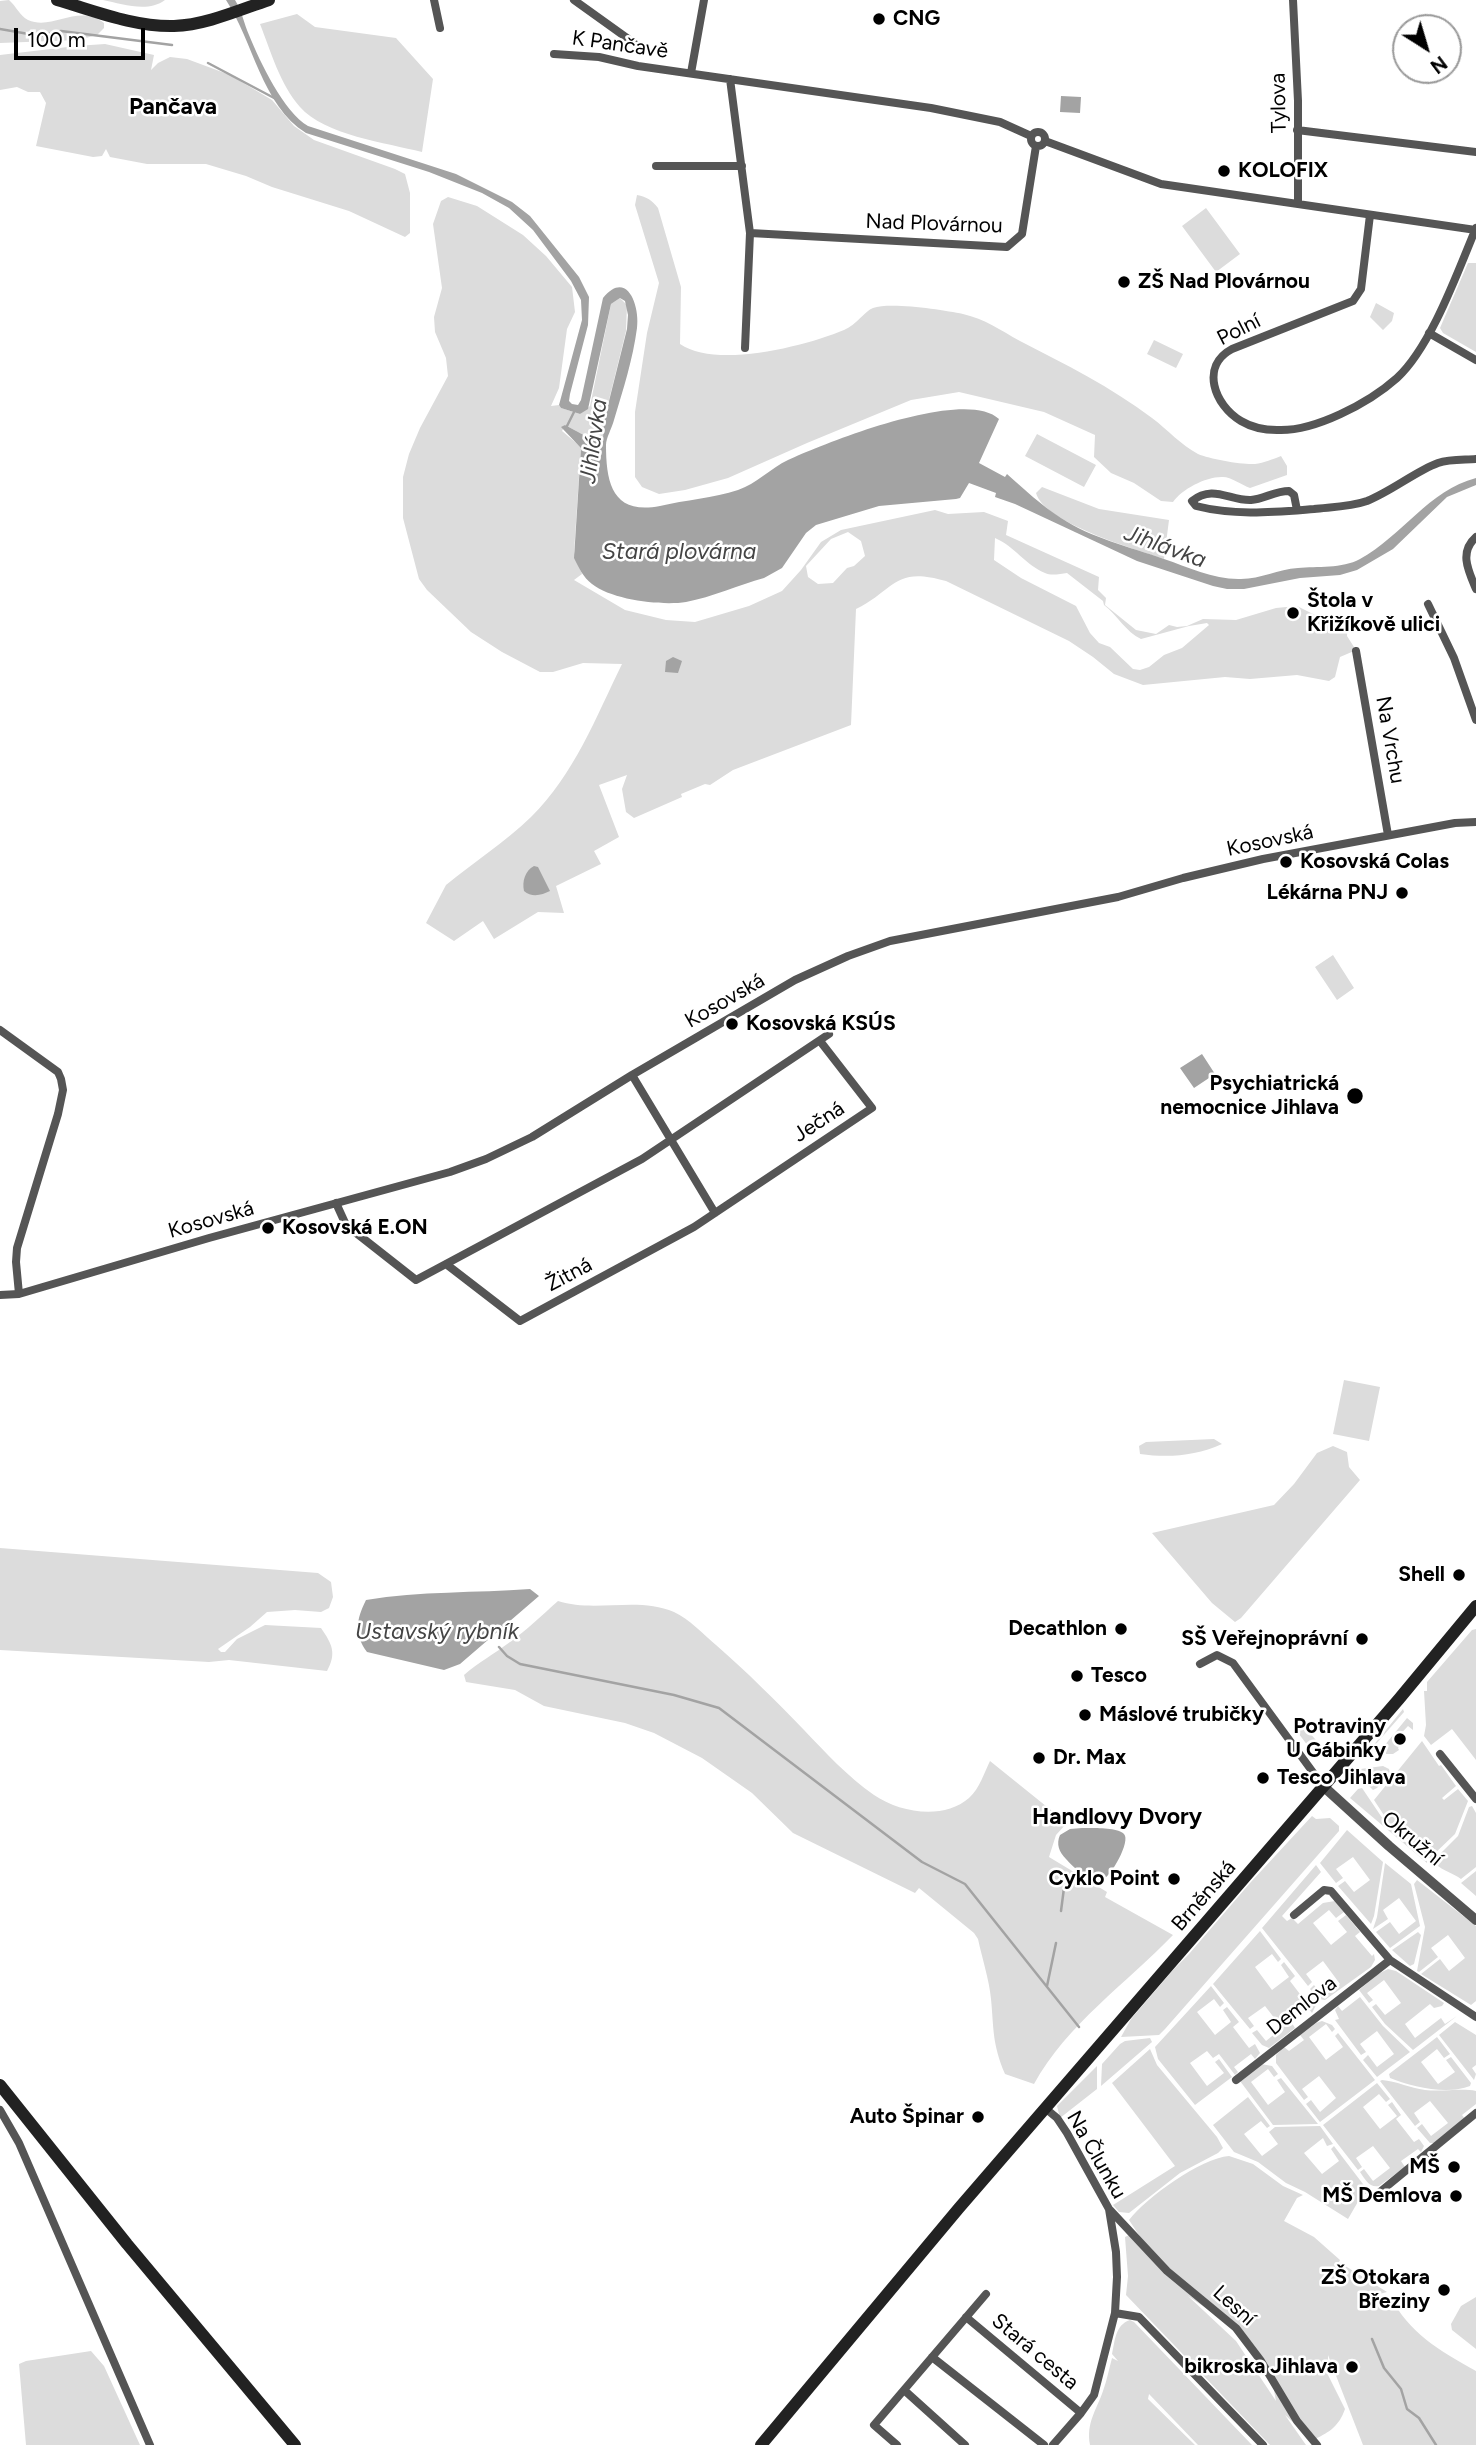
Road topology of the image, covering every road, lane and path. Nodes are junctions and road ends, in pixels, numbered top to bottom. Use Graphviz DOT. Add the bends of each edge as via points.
graph roads {
  1 [pos="57,0"];
  2 [pos="269,0"];
  3 [pos="434,0"];
  4 [pos="574,0"];
  5 [pos="704,0"];
  6 [pos="1293,0"];
  7 [pos="440,28"];
  8 [pos="634,43"];
  9 [pos="554,54"];
  10 [pos="691,73"];
  11 [pos="730,79"];
  12 [pos="1297,130"];
  13 [pos="1031,136"];
  14 [pos="1045,141"];
  15 [pos="1036,146"];
  16 [pos="1476,152"];
  17 [pos="656,166"];
  18 [pos="741,166"];
  19 [pos="1298,204"];
  20 [pos="1370,215"];
  21 [pos="1476,229"];
  22 [pos="750,233"];
  23 [pos="1429,334"];
  24 [pos="745,348"];
  25 [pos="1476,360"];
  26 [pos="1476,459"];
  27 [pos="1297,510"];
  28 [pos="1476,537"];
  29 [pos="1476,589"];
  30 [pos="1428,604"];
  31 [pos="1356,651"];
  32 [pos="1476,720"];
  33 [pos="1476,822"];
  34 [pos="1388,835"];
  35 [pos="0,1030"];
  36 [pos="830,1034"];
  37 [pos="820,1041"];
  38 [pos="632,1075"];
  39 [pos="670,1140"];
  40 [pos="336,1203"];
  41 [pos="715,1213"];
  42 [pos="446,1264"];
  43 [pos="19,1294"];
  44 [pos="0,1296"];
  45 [pos="1476,1606"];
  46 [pos="1200,1664"];
  47 [pos="1440,1754"];
  48 [pos="1323,1786"];
  49 [pos="1476,1799"];
  50 [pos="1294,1915"];
  51 [pos="1476,1920"];
  52 [pos="1390,1960"];
  53 [pos="1476,2017"];
  54 [pos="1236,2080"];
  55 [pos="0,2085"];
  56 [pos="1045,2108"];
  57 [pos="0,2110"];
  58 [pos="1476,2113"];
  59 [pos="1375,2196"];
  60 [pos="1109,2209"];
  61 [pos="986,2294"];
  62 [pos="1115,2313"];
  63 [pos="966,2317"];
  64 [pos="932,2357"];
  65 [pos="904,2390"];
  66 [pos="1081,2413"];
  67 [pos="150,2445"];
  68 [pos="295,2445"];
  69 [pos="761,2445"];
  70 [pos="897,2445"];
  71 [pos="965,2445"];
  72 [pos="1044,2445"];
  73 [pos="1053,2445"];
  74 [pos="1263,2445"];
  75 [pos="1317,2445"];
  1 -- 2 [label="main road" via="132,22 175,26"];
  3 -- 7 [label="street"];
  4 -- 8 [label="street"];
  5 -- 10 [label="street, K Pančavě"];
  6 -- 12 [label="street, Tylova"];
  9 -- 10 [label="street, K Pančavě"];
  10 -- 11 [label="street"];
  11 -- 13 [label="street" via="931,108 1000,122"];
  11 -- 18 [label="street"];
  12 -- 16 [label="street"];
  12 -- 19 [label="street, Tylova"];
  13 -- 14 [label="street" via="1039,132"];
  13 -- 15 [label="street"];
  14 -- 15 [label="street"];
  14 -- 19 [label="street, Polní" via="1161,184"];
  15 -- 22 [label="street, Nad Plovárnou" via="1022,234 1003,248"];
  17 -- 18 [label="street"];
  18 -- 22 [label="street"];
  19 -- 20 [label="street, Polní"];
  20 -- 21 [label="street, Polní"];
  20 -- 23 [label="street, Polní" via="1361,289 1353,301 1226,352 1213,374 1220,400 1231,414 1253,426 1288,430 1311,425 1370,397 1397,378"];
  21 -- 23 [label="street, Polní"];
  22 -- 24 [label="street"];
  23 -- 25 [label="street"];
  26 -- 27 [label="street" via="1437,464 1362,502"];
  27 -- 27 [label="street" via="1236,513 1196,506 1192,501 1221,493 1248,500 1285,491 1294,495"];
  28 -- 29 [label="street" via="1467,547 1468,569"];
  30 -- 32 [label="street"];
  31 -- 34 [label="street, Na Vrchu"];
  33 -- 34 [label="street, Kosovská"];
  34 -- 38 [label="street, Kosovská" via="1263,859 1118,897 890,941 810,973"];
  35 -- 43 [label="street" via="58,1072 62,1090 18,1248"];
  36 -- 37 [label="street"];
  37 -- 39 [label="street"];
  37 -- 41 [label="street, Ječná" via="872,1108"];
  38 -- 39 [label="street"];
  38 -- 40 [label="street, Kosovská" via="486,1159"];
  39 -- 41 [label="street"];
  39 -- 42 [label="street"];
  40 -- 42 [label="street" via="346,1225 416,1280"];
  40 -- 43 [label="street, Kosovská"];
  41 -- 42 [label="street, Žitná" via="520,1321"];
  43 -- 44 [label="street, Kosovská"];
  45 -- 48 [label="main road, Brněnská"];
  46 -- 48 [label="street" via="1217,1655 1233,1663"];
  47 -- 49 [label="street"];
  48 -- 51 [label="street, Okružní"];
  48 -- 56 [label="main road, Brněnská"];
  50 -- 52 [label="street" via="1324,1890 1331,1891"];
  52 -- 53 [label="street"];
  52 -- 54 [label="street, Demlova"];
  55 -- 68 [label="main road"];
  56 -- 60 [label="street, Na Člunku" via="1067,2133"];
  56 -- 69 [label="main road, Brněnská"];
  57 -- 67 [label="street" via="19,2143"];
  58 -- 59 [label="street"];
  60 -- 62 [label="street, Na Člunku" via="1116,2252"];
  60 -- 75 [label="street, Lesní" via="1167,2271 1236,2328"];
  61 -- 63 [label="street, Stará cesta"];
  62 -- 66 [label="street, Stará cesta" via="1094,2395"];
  62 -- 74 [label="street" via="1139,2317"];
  63 -- 64 [label="street, Stará cesta"];
  63 -- 66 [label="street, Stará cesta"];
  64 -- 65 [label="street, Stará cesta"];
  64 -- 72 [label="street"];
  65 -- 70 [label="street, Stará cesta" via="874,2425"];
  65 -- 71 [label="street"];
  66 -- 73 [label="street, Stará cesta"];
}
